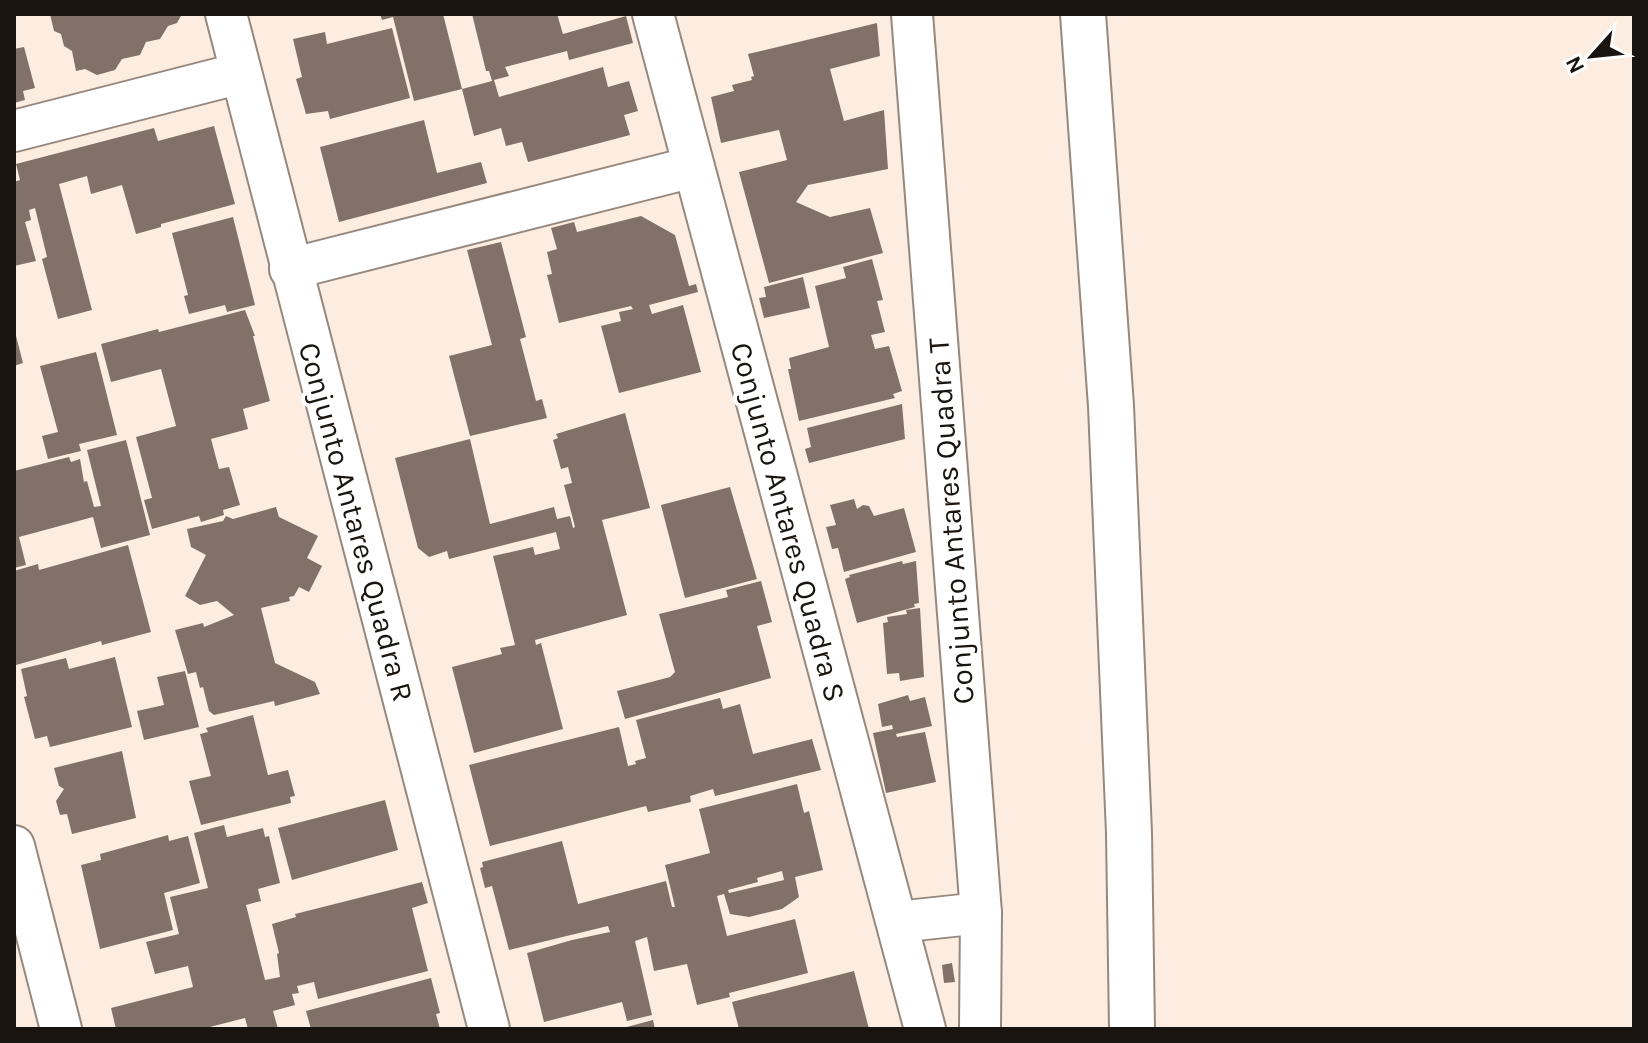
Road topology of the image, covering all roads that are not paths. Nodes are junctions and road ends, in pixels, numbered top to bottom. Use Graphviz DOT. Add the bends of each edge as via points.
graph roads {
  1 [pos="226,14"];
  2 [pos="653,14"];
  3 [pos="912,14"];
  4 [pos="1083,14"];
  5 [pos="241,73"];
  6 [pos="14,131"];
  7 [pos="693,167"];
  8 [pos="290,269"];
  9 [pos="14,846"];
  10 [pos="981,913"];
  11 [pos="897,922"];
  12 [pos="61,1029"];
  13 [pos="489,1029"];
  14 [pos="925,1029"];
  15 [pos="980,1029"];
  16 [pos="1132,1029"];
  1 -- 5 [label="street, Conjunto Antares Quadra R"];
  2 -- 7 [label="street, Conjunto Antares Quadra S"];
  3 -- 10 [label="street, Conjunto Antares Quadra T"];
  4 -- 16 [label="main road" via="1112,422"];
  5 -- 6 [label="street"];
  5 -- 8 [label="street, Conjunto Antares Quadra R"];
  7 -- 8 [label="street"];
  7 -- 11 [label="street, Conjunto Antares Quadra S"];
  8 -- 13 [label="street, Conjunto Antares Quadra R"];
  9 -- 12 [label="street"];
  10 -- 11 [label="street"];
  10 -- 15 [label="street, Conjunto Antares Quadra T"];
  11 -- 14 [label="street, Conjunto Antares Quadra S"];
}
